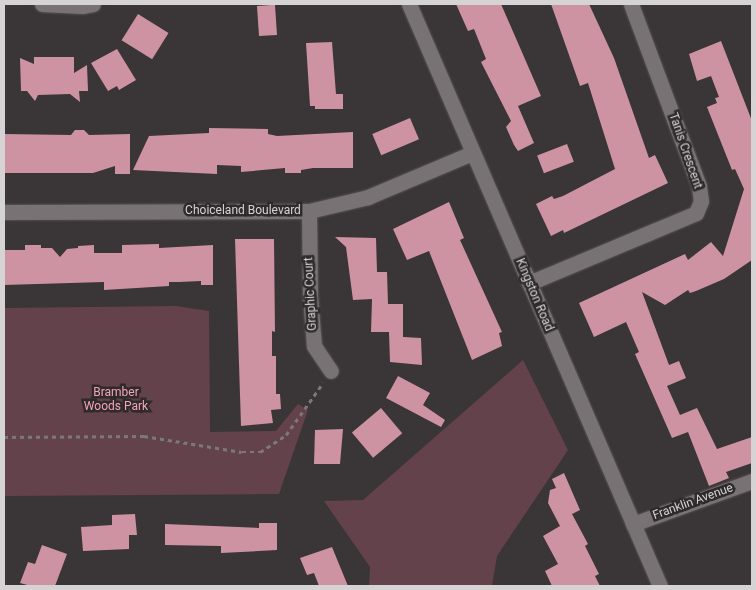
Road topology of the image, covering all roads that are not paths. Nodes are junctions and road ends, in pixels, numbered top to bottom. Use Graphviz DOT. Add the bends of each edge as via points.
graph roads {
  1 [pos="42,4"];
  2 [pos="93,4"];
  3 [pos="409,4"];
  4 [pos="631,4"];
  5 [pos="472,153"];
  6 [pos="309,211"];
  7 [pos="4,212"];
  8 [pos="529,283"];
  9 [pos="331,371"];
  10 [pos="752,481"];
  11 [pos="633,524"];
  12 [pos="660,586"];
  1 -- 2 [label="street"];
  3 -- 5 [label="street, Kingston Road"];
  4 -- 8 [label="street, Tanis Crescent" via="699,186 701,201 696,213"];
  5 -- 6 [label="street, Choiceland Boulevard" via="368,197"];
  5 -- 8 [label="street, Kingston Road"];
  6 -- 7 [label="street, Choiceland Boulevard"];
  6 -- 9 [label="street, Graphic Court" via="314,346"];
  8 -- 11 [label="street, Kingston Road"];
  10 -- 11 [label="street, Franklin Avenue"];
  11 -- 12 [label="street, Kingston Road"];
}
